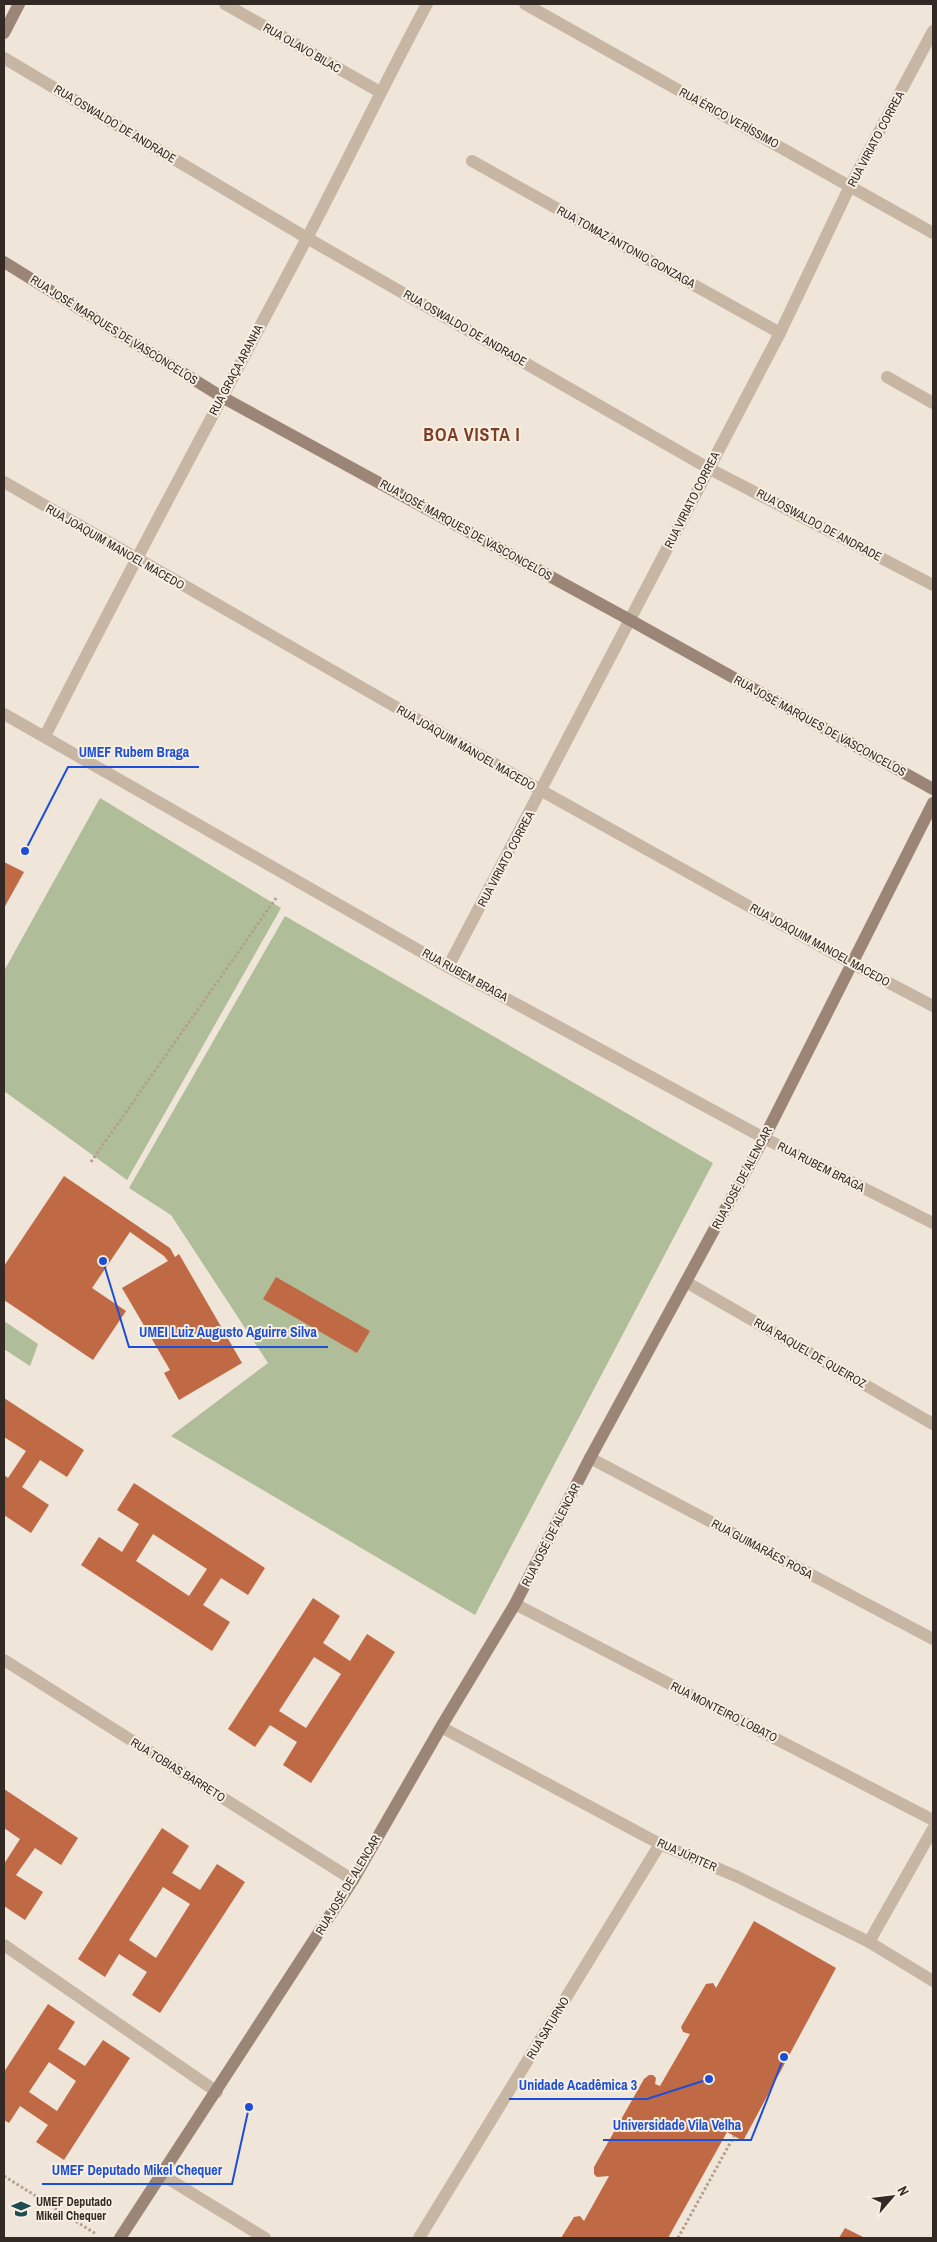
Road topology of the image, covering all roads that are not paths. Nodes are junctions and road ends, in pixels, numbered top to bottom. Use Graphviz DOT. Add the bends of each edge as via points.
graph roads {
  1 [pos="19,4"];
  2 [pos="225,4"];
  3 [pos="427,4"];
  4 [pos="525,4"];
  5 [pos="933,31"];
  6 [pos="4,33"];
  7 [pos="4,58"];
  8 [pos="380,92"];
  9 [pos="472,161"];
  10 [pos="850,186"];
  11 [pos="933,233"];
  12 [pos="307,238"];
  13 [pos="4,262"];
  14 [pos="780,333"];
  15 [pos="887,377"];
  16 [pos="222,398"];
  17 [pos="933,403"];
  18 [pos="708,468"];
  19 [pos="4,482"];
  20 [pos="135,559"];
  21 [pos="933,585"];
  22 [pos="630,620"];
  23 [pos="4,714"];
  24 [pos="45,736"];
  25 [pos="933,789"];
  26 [pos="542,791"];
  27 [pos="933,803"];
  28 [pos="851,963"];
  29 [pos="448,966"];
  30 [pos="933,1006"];
  31 [pos="764,1138"];
  32 [pos="933,1223"];
  33 [pos="686,1282"];
  34 [pos="933,1424"];
  35 [pos="590,1458"];
  36 [pos="515,1604"];
  37 [pos="933,1639"];
  38 [pos="4,1660"];
  39 [pos="440,1727"];
  40 [pos="933,1820"];
  41 [pos="933,1829"];
  42 [pos="660,1844"];
  43 [pos="353,1880"];
  44 [pos="869,1942"];
  45 [pos="4,1945"];
  46 [pos="933,1981"];
  47 [pos="216,2092"];
  48 [pos="162,2175"];
  49 [pos="120,2238"];
  50 [pos="265,2238"];
  51 [pos="420,2238"];
  1 -- 6 [label="street"];
  2 -- 8 [label="street, RUA OLAVO BILAC"];
  3 -- 8 [label="street, RUA GRAÇA ARANHA"];
  4 -- 10 [label="street, RUA ÉRICO VERÍSSIMO"];
  5 -- 10 [label="street, RUA VIRIATO CORREA"];
  7 -- 12 [label="street, RUA OSWALDO DE ANDRADE"];
  8 -- 12 [label="street, RUA GRAÇA ARANHA"];
  9 -- 14 [label="street, RUA TOMAZ ANTONIO GONZAGA"];
  10 -- 11 [label="street, RUA ÉRICO VERÍSSIMO"];
  10 -- 14 [label="street, RUA VIRIATO CORREA"];
  12 -- 16 [label="street, RUA GRAÇA ARANHA"];
  12 -- 18 [label="street, RUA OSWALDO DE ANDRADE"];
  13 -- 16 [label="street, RUA JOSÉ MARQUES DE VASCONCELOS"];
  14 -- 18 [label="street, RUA VIRIATO CORREA"];
  15 -- 17 [label="street"];
  16 -- 20 [label="street, RUA GRAÇA ARANHA"];
  16 -- 22 [label="street, RUA JOSÉ MARQUES DE VASCONCELOS"];
  18 -- 21 [label="street, RUA OSWALDO DE ANDRADE"];
  18 -- 22 [label="street, RUA VIRIATO CORREA"];
  19 -- 20 [label="street, RUA JOAQUIM MANOEL MACEDO"];
  20 -- 24 [label="street, RUA GRAÇA ARANHA"];
  20 -- 26 [label="street, RUA JOAQUIM MANOEL MACEDO"];
  22 -- 25 [label="street, RUA JOSÉ MARQUES DE VASCONCELOS"];
  22 -- 26 [label="street, RUA VIRIATO CORREA"];
  23 -- 24 [label="street, RUA RUBEM BRAGA"];
  24 -- 29 [label="street, RUA RUBEM BRAGA"];
  26 -- 28 [label="street, RUA JOAQUIM MANOEL MACEDO"];
  26 -- 29 [label="street, RUA VIRIATO CORREA"];
  27 -- 28 [label="street, RUA JOSÉ DE ALENCAR"];
  28 -- 30 [label="street, RUA JOAQUIM MANOEL MACEDO"];
  28 -- 31 [label="street, RUA JOSÉ DE ALENCAR"];
  29 -- 31 [label="street, RUA RUBEM BRAGA"];
  31 -- 32 [label="street, RUA RUBEM BRAGA"];
  31 -- 33 [label="street, RUA JOSÉ DE ALENCAR"];
  33 -- 34 [label="street, RUA RAQUEL DE QUEIROZ"];
  33 -- 35 [label="street, RUA JOSÉ DE ALENCAR"];
  35 -- 36 [label="street, RUA JOSÉ DE ALENCAR"];
  35 -- 37 [label="street, RUA GUIMARÃES ROSA"];
  36 -- 39 [label="street, RUA JOSÉ DE ALENCAR"];
  36 -- 40 [label="street, RUA MONTEIRO LOBATO"];
  38 -- 43 [label="street, RUA TOBIAS BARRETO"];
  39 -- 42 [label="street, RUA JÚPITER"];
  39 -- 43 [label="street, RUA JOSÉ DE ALENCAR"];
  41 -- 44 [label="street"];
  42 -- 44 [label="street, RUA JÚPITER" via="738,1877"];
  42 -- 51 [label="street, RUA SATURNO"];
  43 -- 47 [label="street, RUA JOSÉ DE ALENCAR"];
  44 -- 46 [label="street, RUA JÚPITER"];
  45 -- 47 [label="street"];
  47 -- 48 [label="street, RUA JOSÉ DE ALENCAR"];
  48 -- 49 [label="street, RUA JOSÉ DE ALENCAR"];
  48 -- 50 [label="street"];
}
